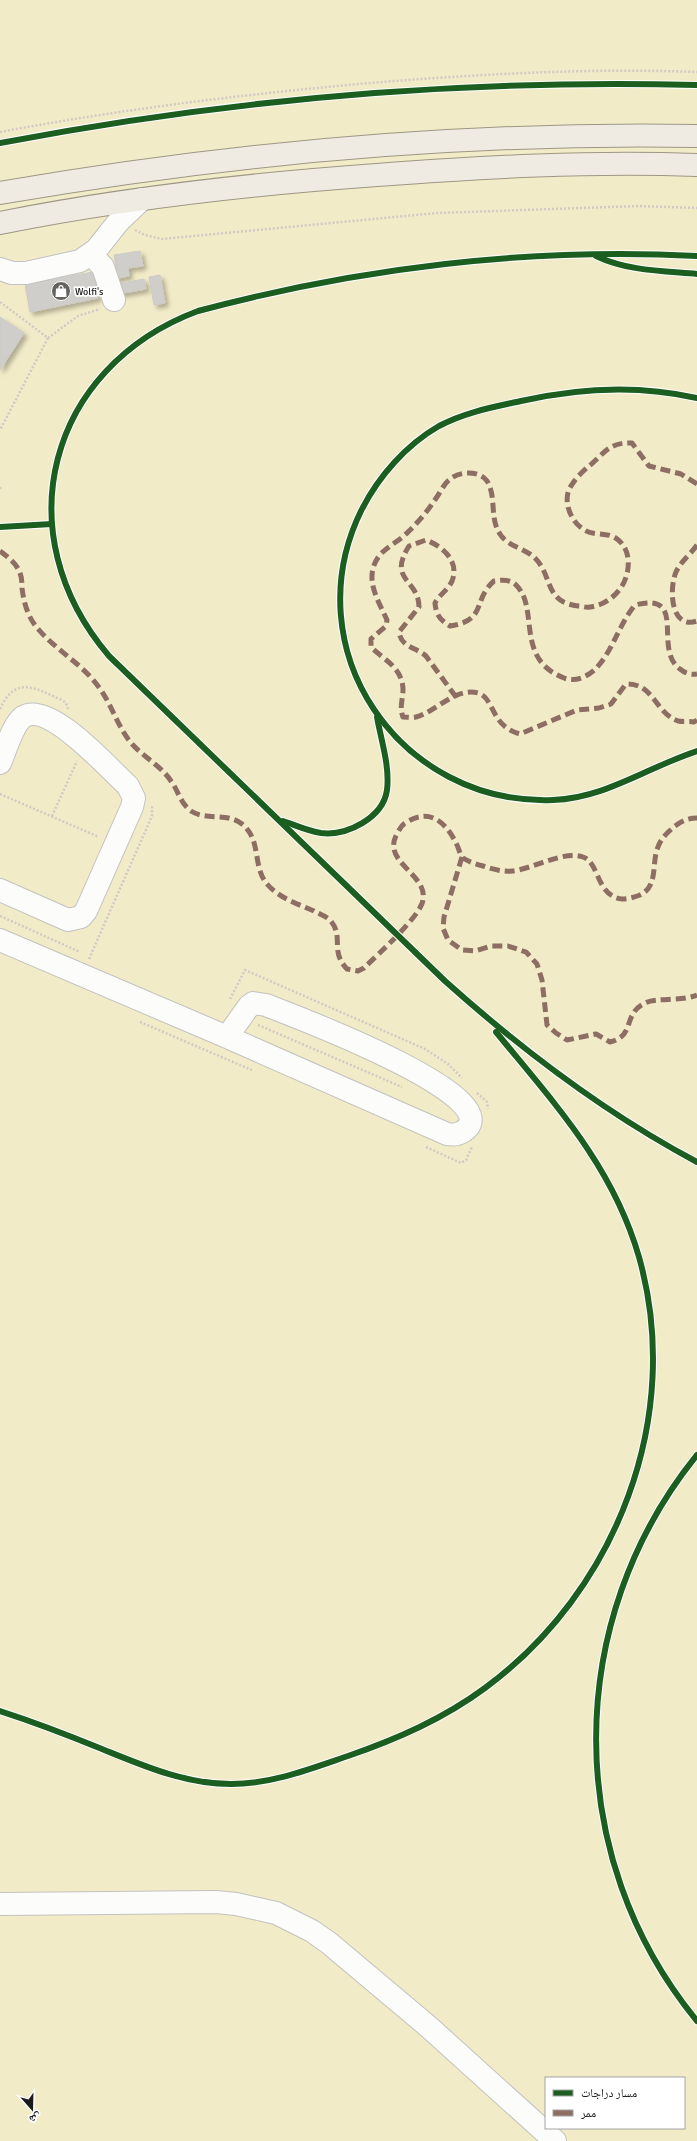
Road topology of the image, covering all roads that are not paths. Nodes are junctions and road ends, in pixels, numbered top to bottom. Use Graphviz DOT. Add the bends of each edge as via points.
graph roads {
  1 [pos="697,136"];
  2 [pos="697,165"];
  3 [pos="0,192"];
  4 [pos="142,199"];
  5 [pos="0,222"];
  6 [pos="91,254"];
  7 [pos="0,269"];
  8 [pos="114,300"];
  9 [pos="0,763"];
  10 [pos="0,890"];
  11 [pos="0,940"];
  12 [pos="228,1037"];
  13 [pos="0,1904"];
  14 [pos="0,1914"];
  15 [pos="538,2141"];
  16 [pos="555,2141"];
  1 -- 3 [label="main road" via="525,137 342,148 160,167"];
  2 -- 4 [label="main road" via="609,164 436,170 265,184"];
  4 -- 5 [label="main road"];
  4 -- 6 [label="street"];
  6 -- 7 [label="street" via="72,264 26,273 12,273"];
  6 -- 8 [label="street" via="103,267"];
  9 -- 10 [label="street" via="18,722 29,715 37,715 68,729 128,786 133,794 132,807 116,844 86,911 78,919 68,920"];
  11 -- 12 [label="street"];
  12 -- 12 [label="street" via="249,1006 260,1003 405,1064 426,1076 464,1106 470,1116 467,1127 458,1134 447,1134"];
  13 -- 16 [label="street" via="216,1902 276,1913 312,1931 329,1943 430,2028"];
  14 -- 15 [label="street" via="216,1912 245,1915 277,1925 322,1951"];
}
